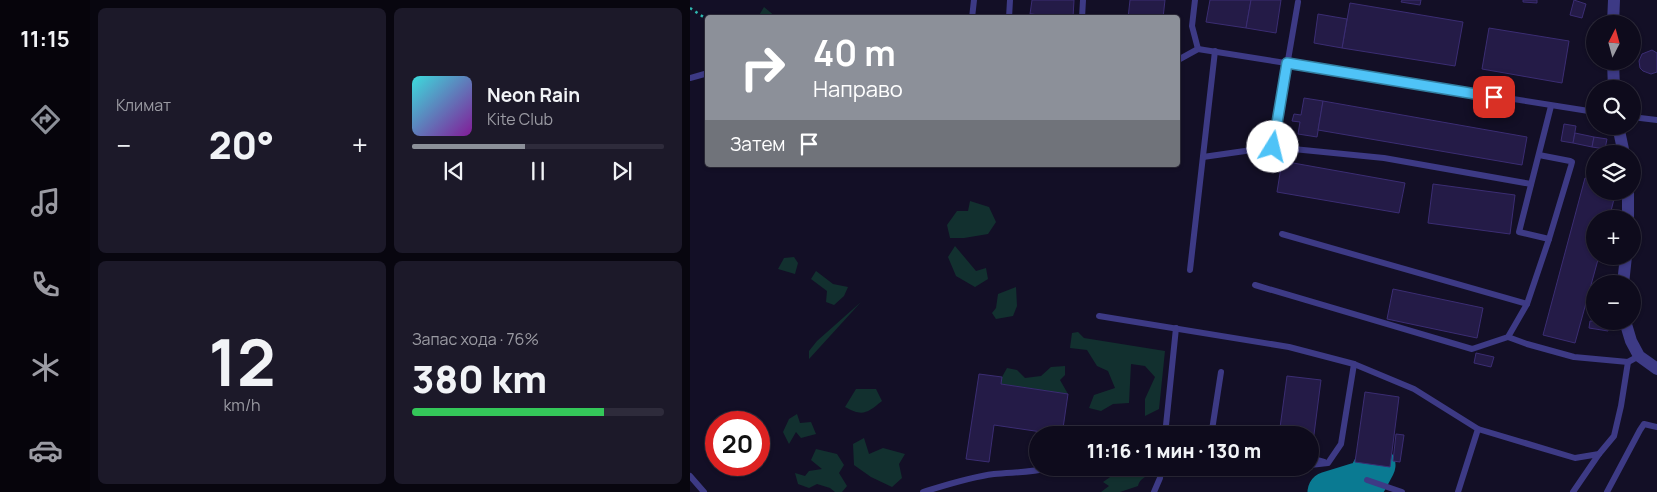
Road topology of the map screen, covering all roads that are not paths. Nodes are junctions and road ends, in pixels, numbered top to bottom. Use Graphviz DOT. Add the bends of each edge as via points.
graph roads {
  1 [pos="974,0"];
  2 [pos="1010,0"];
  3 [pos="1083,0"];
  4 [pos="1195,0"];
  5 [pos="1614,0"];
  6 [pos="1298,2"];
  7 [pos="972,15"];
  8 [pos="1009,15"];
  9 [pos="1082,15"];
  10 [pos="1613,15"];
  11 [pos="1198,49"];
  12 [pos="1215,52"];
  13 [pos="1180,59"];
  14 [pos="1287,63"];
  15 [pos="705,74"];
  16 [pos="690,78"];
  17 [pos="1551,106"];
  18 [pos="1586,111"];
  19 [pos="1641,118"];
  20 [pos="1657,120"];
  21 [pos="1273,147"];
  22 [pos="1539,155"];
  23 [pos="1203,157"];
  24 [pos="1531,184"];
  25 [pos="1282,234"];
  26 [pos="1549,239"];
  27 [pos="1190,270"];
  28 [pos="1255,285"];
  29 [pos="1527,304"];
  30 [pos="1099,316"];
  31 [pos="1176,328"];
  32 [pos="1628,330"];
  33 [pos="1508,337"];
  34 [pos="1639,356"];
  35 [pos="1628,362"];
  36 [pos="1354,364"];
  37 [pos="1657,369"];
  38 [pos="1221,372"];
  39 [pos="1166,426"];
  40 [pos="1213,426"];
  41 [pos="1657,427"];
  42 [pos="1478,429"];
  43 [pos="1599,454"];
  44 [pos="1319,460"];
  45 [pos="1328,463"];
  46 [pos="1319,464"];
  47 [pos="1029,471"];
  48 [pos="690,476"];
  49 [pos="1160,476"];
  50 [pos="1367,480"];
  51 [pos="704,492"];
  52 [pos="923,492"];
  53 [pos="1154,492"];
  54 [pos="1402,492"];
  55 [pos="1458,492"];
  56 [pos="1573,492"];
  57 [pos="1607,492"];
  1 -- 7 [label="lane"];
  2 -- 8 [label="lane"];
  3 -- 9 [label="lane"];
  4 -- 11 [label="lane" via="1192,26"];
  5 -- 10 [label="street"];
  6 -- 14 [label="lane"];
  11 -- 12 [label="lane"];
  11 -- 13 [label="lane"];
  12 -- 14 [label="lane"];
  12 -- 23 [label="lane"];
  14 -- 17 [label="lane"];
  14 -- 21 [label="lane"];
  15 -- 16 [label="lane"];
  17 -- 18 [label="lane"];
  17 -- 22 [label="lane"];
  19 -- 20 [label="lane"];
  21 -- 23 [label="lane"];
  21 -- 24 [label="lane" via="1384,158"];
  22 -- 24 [label="lane"];
  22 -- 26 [label="lane" via="1572,162"];
  23 -- 27 [label="lane"];
  24 -- 26 [label="lane" via="1519,232"];
  25 -- 29 [label="lane"];
  26 -- 29 [label="lane"];
  28 -- 33 [label="lane" via="1472,349"];
  29 -- 33 [label="lane"];
  30 -- 31 [label="lane"];
  31 -- 36 [label="lane" via="1289,347"];
  31 -- 39 [label="lane"];
  32 -- 34 [label="street"];
  33 -- 35 [label="lane" via="1574,357"];
  34 -- 35 [label="lane"];
  34 -- 37 [label="street"];
  35 -- 43 [label="lane" via="1614,436"];
  36 -- 42 [label="lane" via="1414,389"];
  36 -- 45 [label="lane" via="1341,444"];
  38 -- 40 [label="lane"];
  41 -- 57 [label="lane" via="1644,424"];
  42 -- 43 [label="lane" via="1575,458"];
  42 -- 55 [label="lane"];
  43 -- 56 [label="lane"];
  44 -- 45 [label="lane"];
  45 -- 46 [label="lane"];
  47 -- 52 [label="lane" via="992,474"];
  48 -- 51 [label="lane"];
  49 -- 53 [label="lane"];
  50 -- 54 [label="lane"];
}
